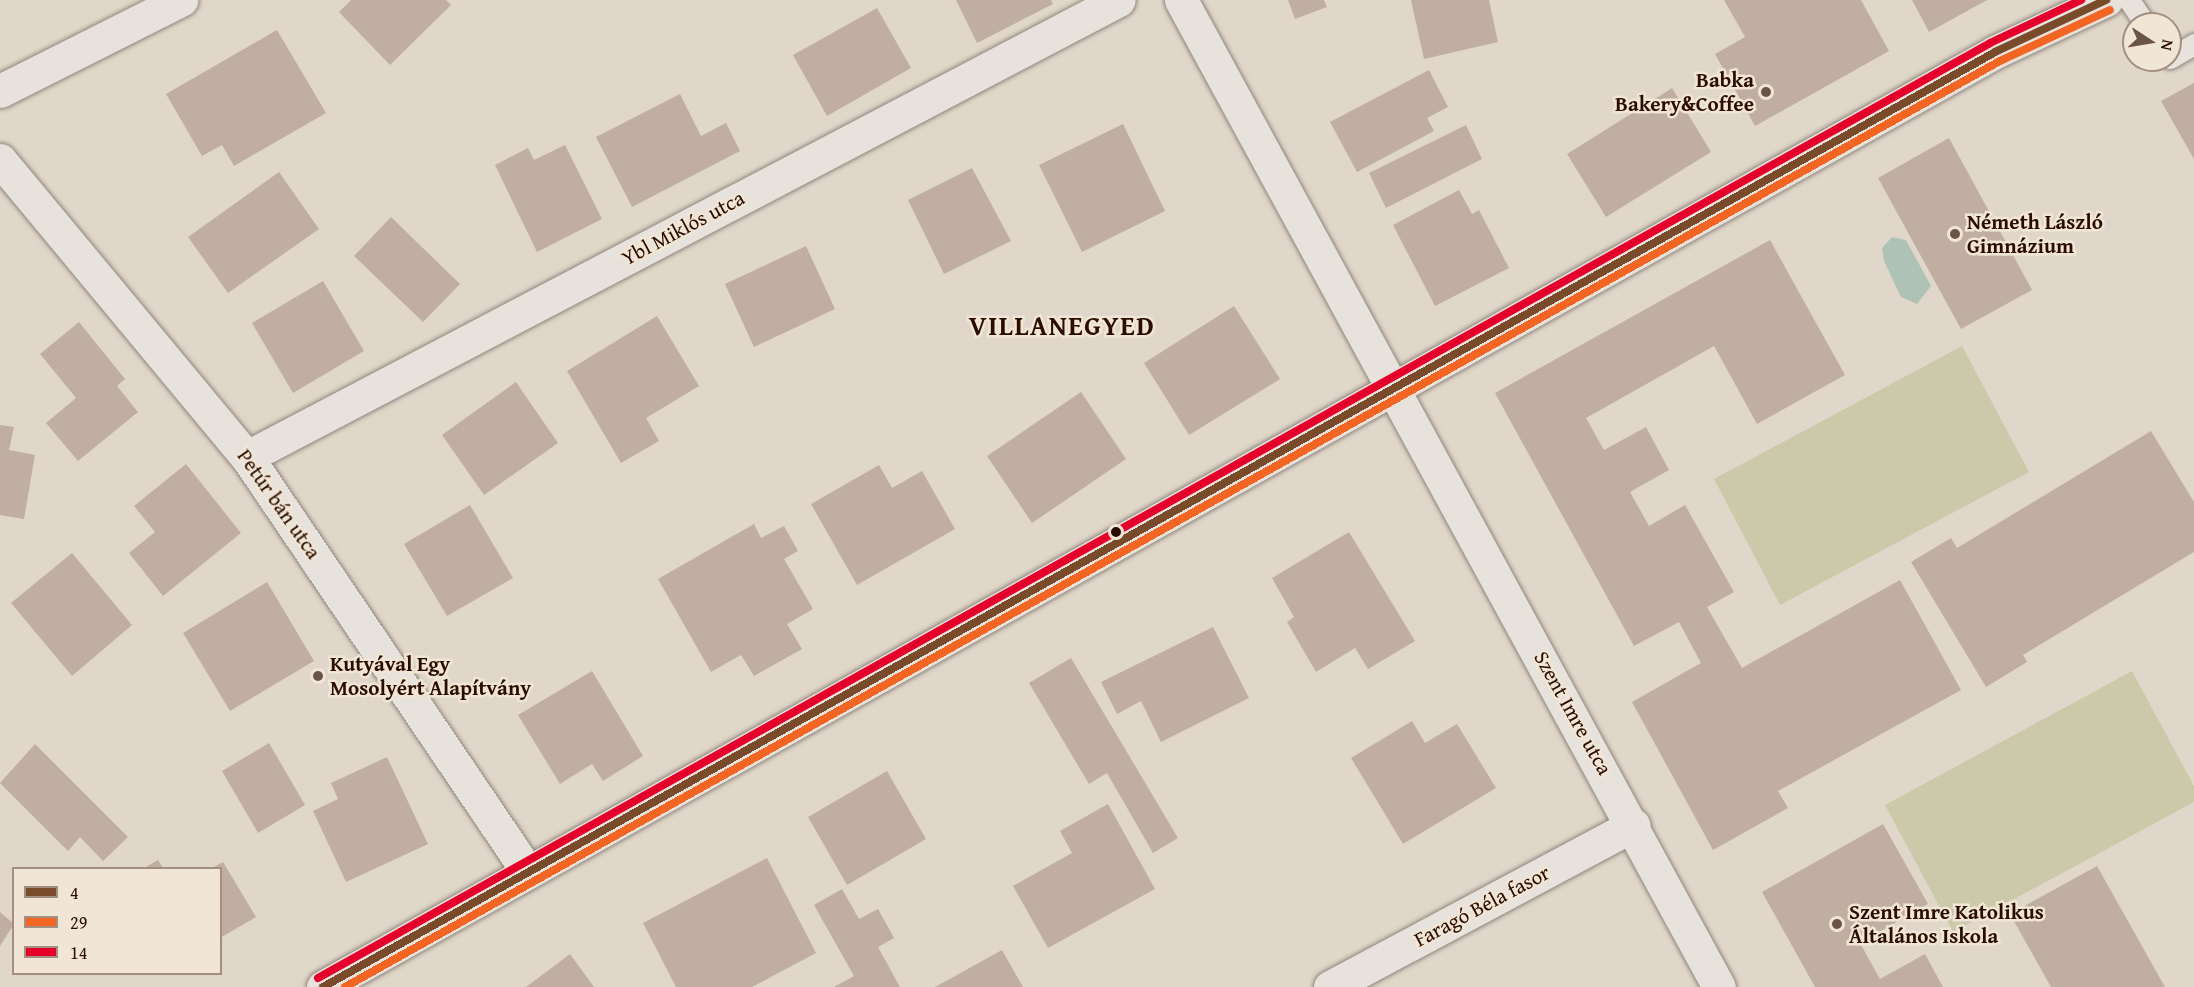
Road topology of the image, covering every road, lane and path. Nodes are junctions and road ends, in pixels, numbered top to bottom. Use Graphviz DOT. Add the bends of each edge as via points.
graph roads {
  1 [pos="181,0"];
  2 [pos="1119,0"];
  3 [pos="1181,0"];
  4 [pos="2106,0"];
  5 [pos="0,91"];
  6 [pos="0,160"];
  7 [pos="1395,388"];
  8 [pos="247,457"];
  9 [pos="1634,825"];
  10 [pos="527,871"];
  11 [pos="323,987"];
  12 [pos="1330,987"];
  13 [pos="1719,987"];
  1 -- 5 [label="street"];
  2 -- 8 [label="street, Ybl Miklós utca"];
  3 -- 7 [label="street, Szent Imre utca"];
  4 -- 7 [label="street" via="1995,52"];
  6 -- 8 [label="street, Petúr bán utca"];
  7 -- 9 [label="street, Szent Imre utca"];
  7 -- 10 [label="street"];
  8 -- 10 [label="street, Petúr bán utca"];
  9 -- 12 [label="street, Faragó Béla fasor"];
  9 -- 13 [label="street, Szent Imre utca"];
  10 -- 11 [label="street"];
}
